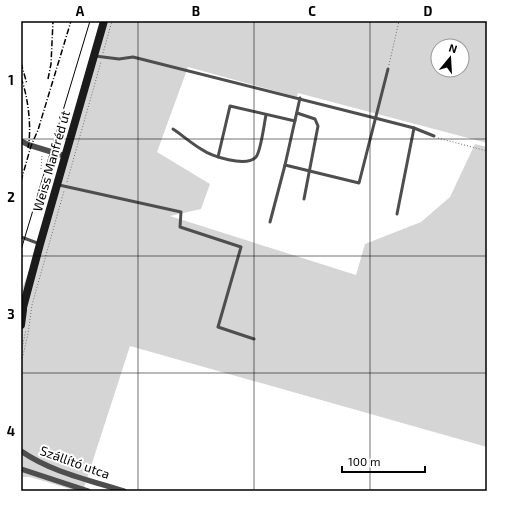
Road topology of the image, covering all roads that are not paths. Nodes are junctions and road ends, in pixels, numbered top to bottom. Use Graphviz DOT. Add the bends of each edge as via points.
graph roads {
  1 [pos="104,21"];
  2 [pos="94,55"];
  3 [pos="388,69"];
  4 [pos="300,98"];
  5 [pos="297,113"];
  6 [pos="266,115"];
  7 [pos="375,118"];
  8 [pos="295,121"];
  9 [pos="414,128"];
  10 [pos="173,129"];
  11 [pos="434,136"];
  12 [pos="21,141"];
  13 [pos="65,156"];
  14 [pos="218,157"];
  15 [pos="285,165"];
  16 [pos="310,171"];
  17 [pos="57,185"];
  18 [pos="304,199"];
  19 [pos="397,214"];
  20 [pos="270,222"];
  21 [pos="21,238"];
  22 [pos="40,244"];
  23 [pos="22,312"];
  24 [pos="21,325"];
  25 [pos="254,339"];
  26 [pos="21,451"];
  27 [pos="21,469"];
  28 [pos="30,472"];
  29 [pos="21,473"];
  30 [pos="90,480"];
  31 [pos="87,491"];
  32 [pos="124,491"];
  1 -- 2 [label="main road, Weiss Manfréd út"];
  2 -- 4 [label="lane" via="119,59 133,57"];
  2 -- 13 [label="main road, Weiss Manfréd út"];
  3 -- 7 [label="lane"];
  4 -- 5 [label="lane"];
  4 -- 7 [label="lane"];
  5 -- 8 [label="lane"];
  5 -- 16 [label="lane" via="315,119 318,126"];
  6 -- 8 [label="lane"];
  6 -- 14 [label="lane" via="256,157 242,162"];
  6 -- 14 [label="lane" via="230,106"];
  7 -- 9 [label="lane"];
  7 -- 16 [label="lane" via="359,183"];
  8 -- 15 [label="lane"];
  9 -- 11 [label="lane"];
  9 -- 19 [label="lane"];
  10 -- 14 [label="lane" via="201,149"];
  12 -- 13 [label="street"];
  13 -- 17 [label="main road, Weiss Manfréd út"];
  15 -- 16 [label="lane"];
  15 -- 20 [label="lane"];
  16 -- 18 [label="lane"];
  17 -- 22 [label="main road, Weiss Manfréd út"];
  17 -- 25 [label="lane" via="181,212 180,227 241,247 218,327"];
  21 -- 22 [label="lane"];
  22 -- 23 [label="main road, Weiss Manfréd út"];
  23 -- 24 [label="main road, Weiss Manfréd út"];
  26 -- 30 [label="street, Szállító utca" via="46,466"];
  27 -- 28 [label="street, Szállító utca"];
  28 -- 29 [label="street, Szállító utca"];
  28 -- 31 [label="street, Szállító utca"];
  30 -- 31 [label="street"];
  30 -- 32 [label="street, Szállító utca"];
}
